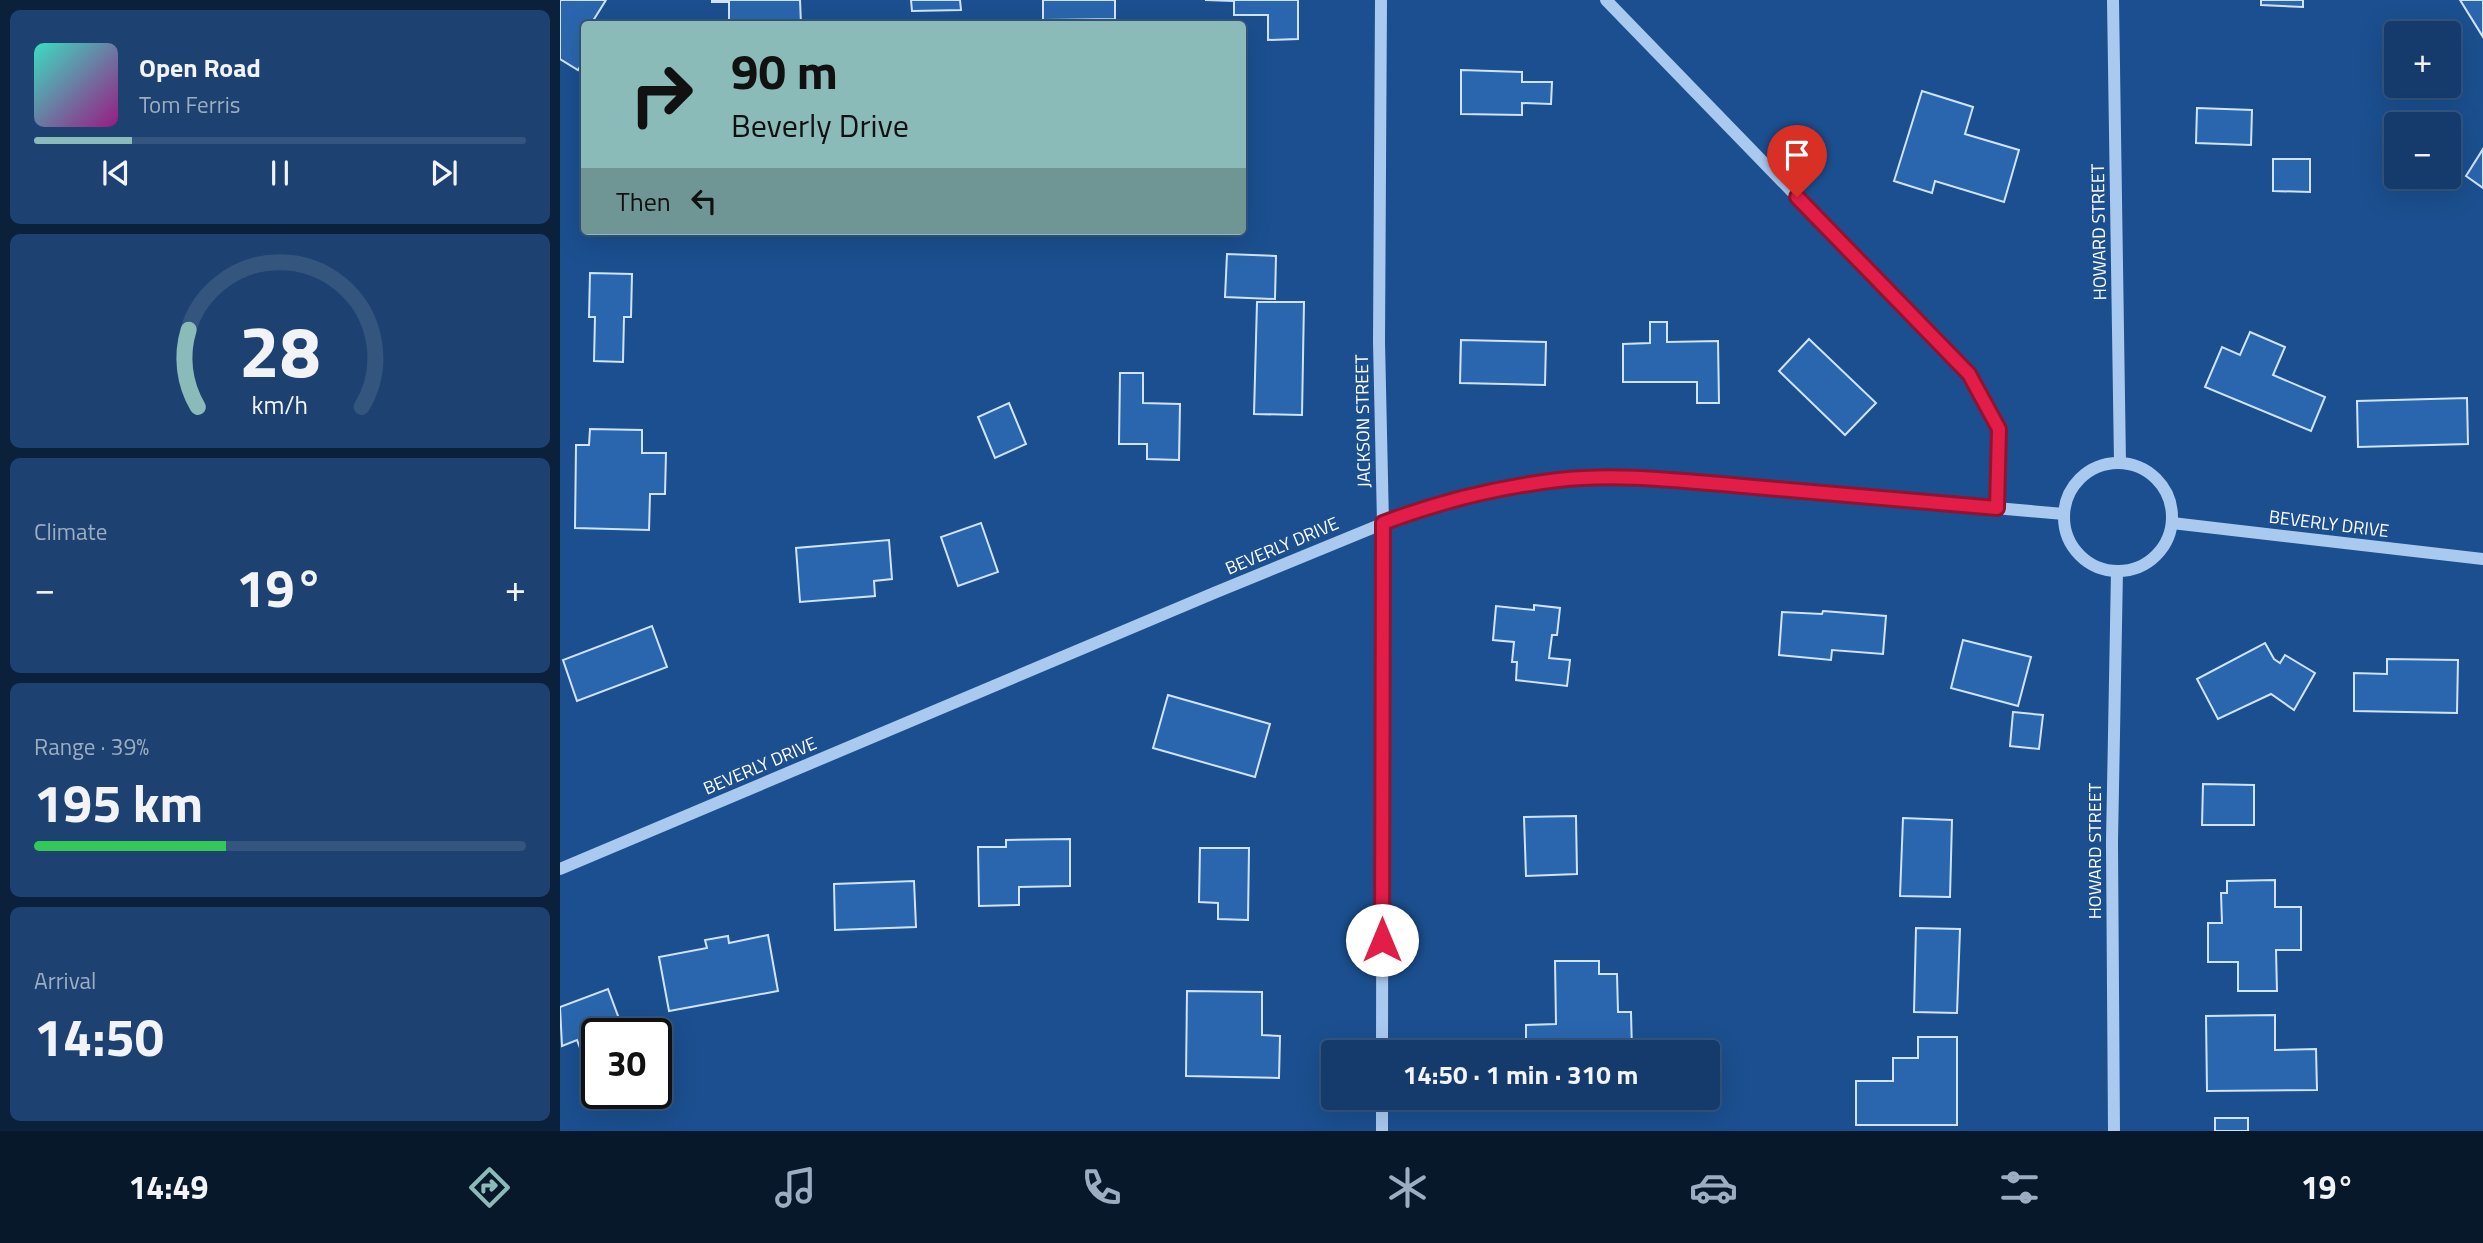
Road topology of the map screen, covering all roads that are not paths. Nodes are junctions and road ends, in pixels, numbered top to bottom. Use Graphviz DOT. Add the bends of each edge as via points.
graph roads {
  1 [pos="1381,0"];
  2 [pos="1606,0"];
  3 [pos="2113,0"];
  4 [pos="2120,463"];
  5 [pos="1997,508"];
  6 [pos="2064,514"];
  7 [pos="1383,523"];
  8 [pos="2172,523"];
  9 [pos="2483,559"];
  10 [pos="2118,571"];
  11 [pos="560,869"];
  12 [pos="1382,1040"];
  13 [pos="1382,1110"];
  14 [pos="1382,1131"];
  15 [pos="2114,1131"];
  1 -- 7 [label="street, JACKSON STREET" via="1378,342"];
  2 -- 5 [label="street" via="1969,374 1999,429"];
  3 -- 4 [label="street, HOWARD STREET"];
  4 -- 6 [label="street" via="2088,472 2076,483"];
  4 -- 8 [label="street" via="2153,475 2171,505"];
  5 -- 6 [label="street, BEVERLY DRIVE"];
  5 -- 7 [label="street, BEVERLY DRIVE" via="1604,477 1514,487 1421,508"];
  6 -- 10 [label="street" via="2073,547 2085,560"];
  7 -- 11 [label="street, BEVERLY DRIVE"];
  7 -- 12 [label="street, JACKSON STREET"];
  8 -- 9 [label="street, BEVERLY DRIVE"];
  8 -- 10 [label="street" via="2159,551 2140,565"];
  10 -- 15 [label="street, HOWARD STREET" via="2112,842"];
  13 -- 14 [label="street"];
}
